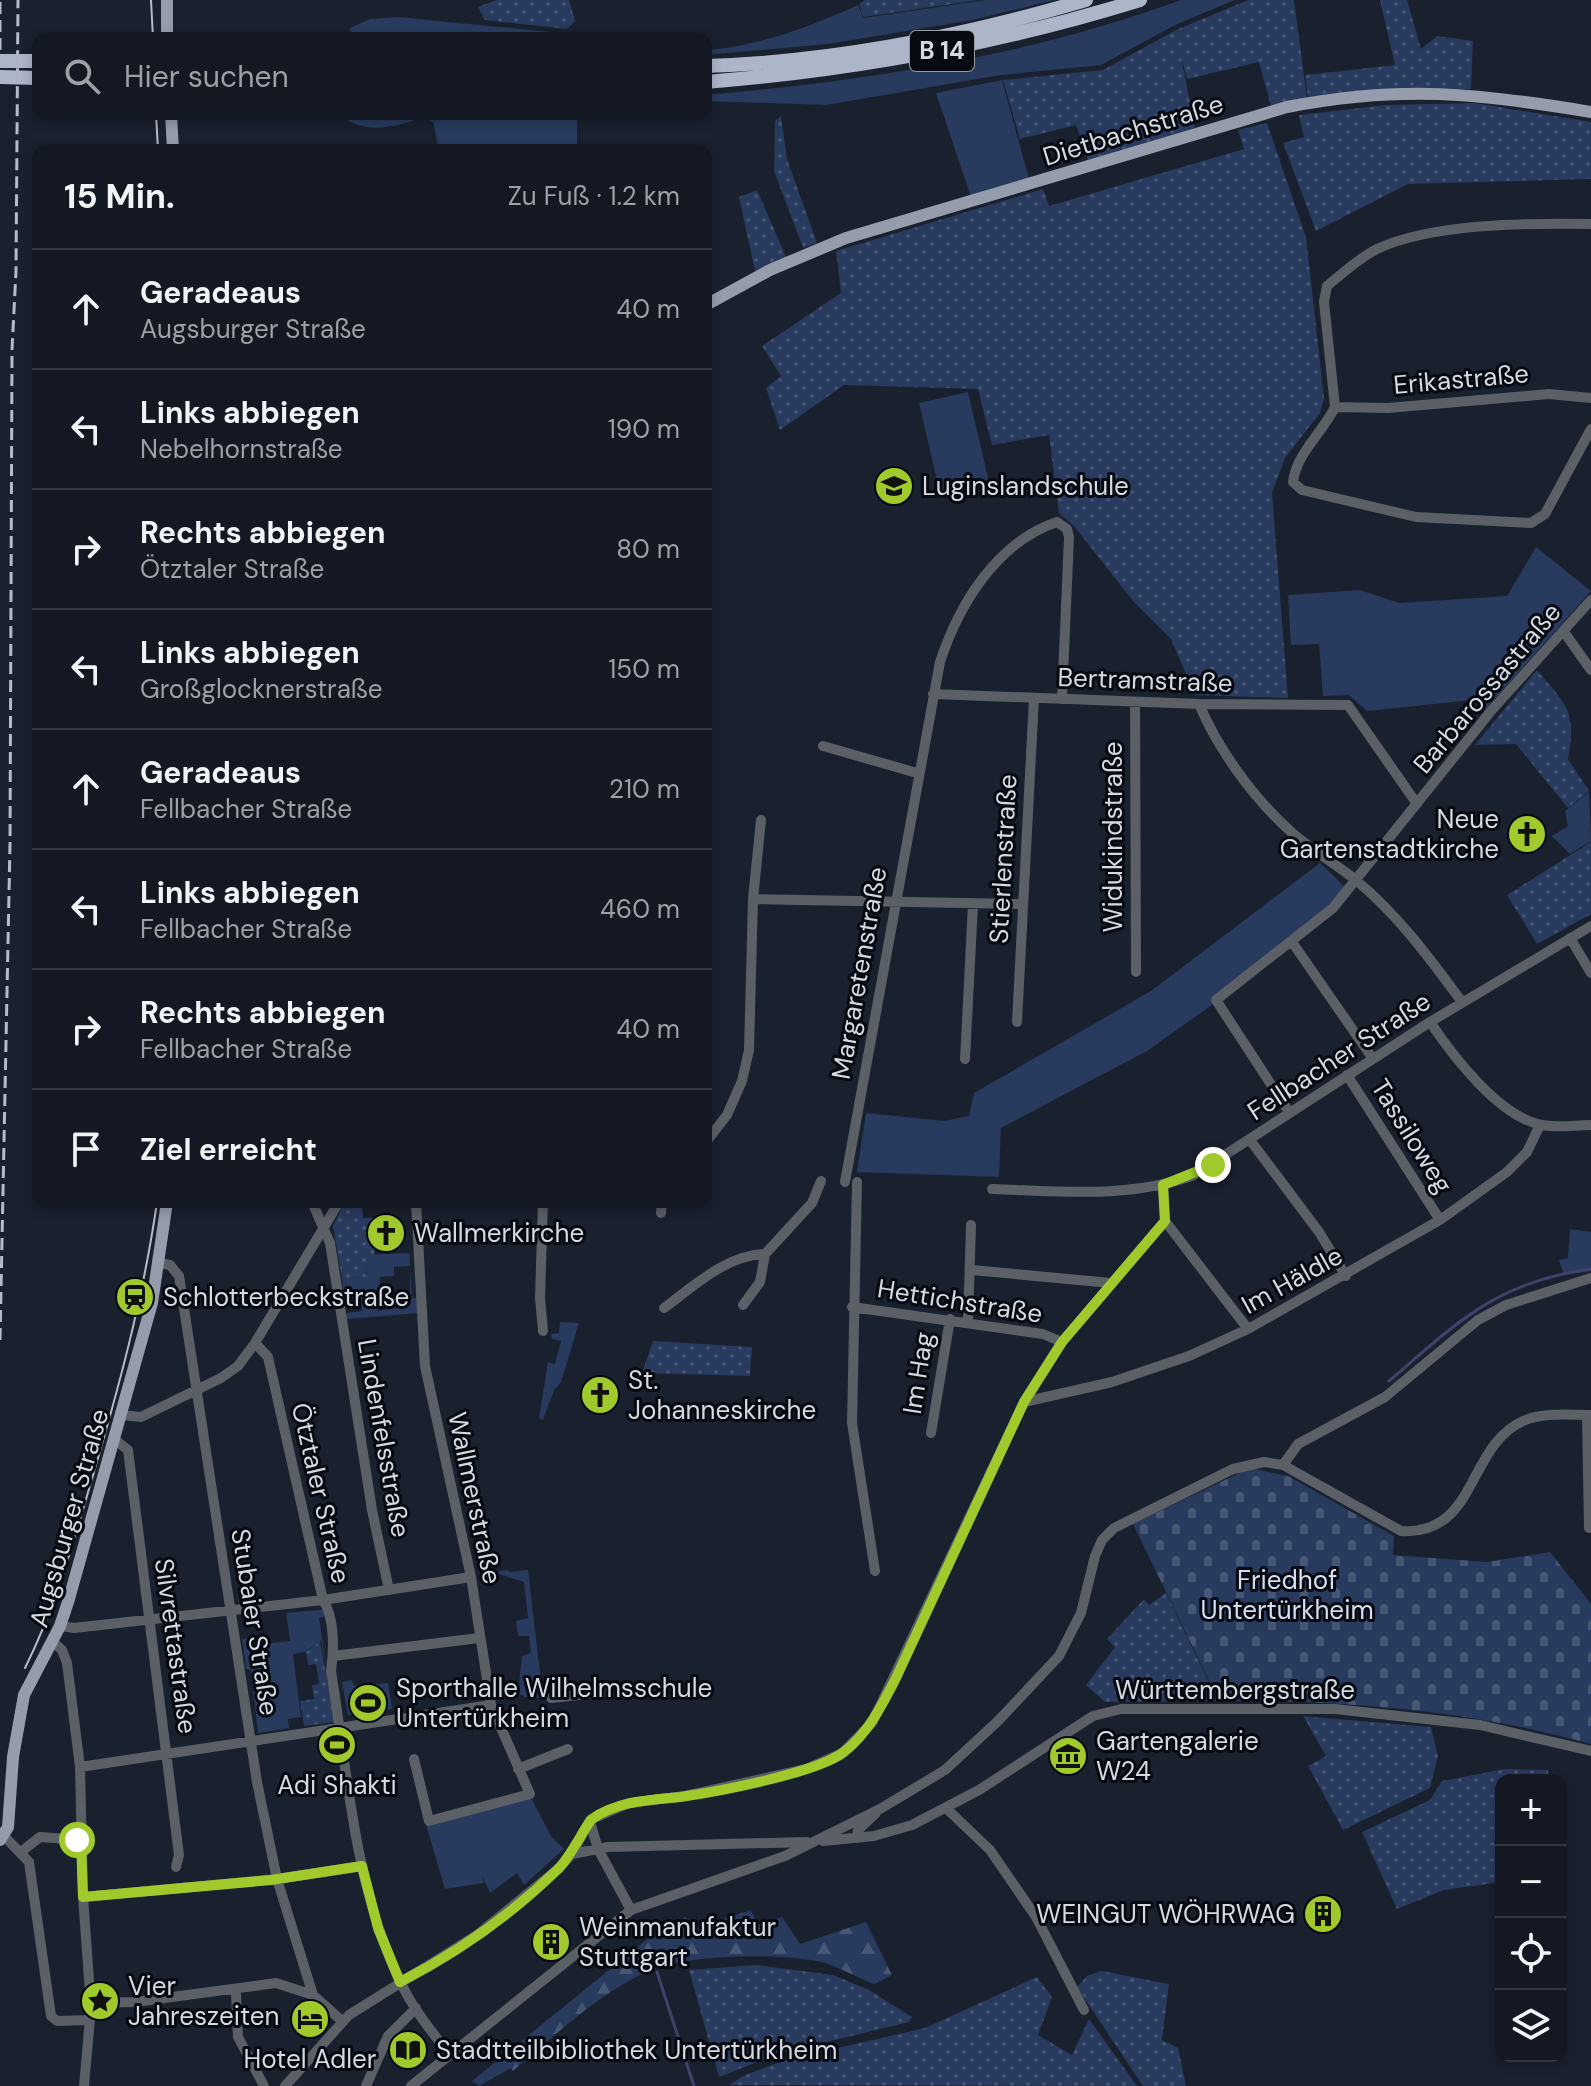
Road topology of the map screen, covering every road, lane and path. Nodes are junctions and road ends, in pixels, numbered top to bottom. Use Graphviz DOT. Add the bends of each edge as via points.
graph roads {
  1 [pos="167,0"];
  2 [pos="1086,0"];
  3 [pos="1140,0"];
  4 [pos="167,32"];
  5 [pos="0,61"];
  6 [pos="32,61"];
  7 [pos="712,65"];
  8 [pos="0,77"];
  9 [pos="32,78"];
  10 [pos="712,81"];
  11 [pos="1591,112"];
  12 [pos="171,120"];
  13 [pos="173,144"];
  14 [pos="1591,224"];
  15 [pos="712,302"];
  16 [pos="1591,398"];
  17 [pos="1335,407"];
  18 [pos="1591,429"];
  19 [pos="1591,600"];
  20 [pos="1564,632"];
  21 [pos="1591,670"];
  22 [pos="933,694"];
  23 [pos="1034,698"];
  24 [pos="1062,699"];
  25 [pos="1135,702"];
  26 [pos="1199,704"];
  27 [pos="1353,709"];
  28 [pos="823,746"];
  29 [pos="917,773"];
  30 [pos="1417,804"];
  31 [pos="761,820"];
  32 [pos="1355,880"];
  33 [pos="753,899"];
  34 [pos="894,901"];
  35 [pos="973,904"];
  36 [pos="1022,904"];
  37 [pos="1591,926"];
  38 [pos="1570,938"];
  39 [pos="1292,942"];
  40 [pos="1136,972"];
  41 [pos="1591,973"];
  42 [pos="1462,1002"];
  43 [pos="1017,1022"];
  44 [pos="1430,1022"];
  45 [pos="965,1059"];
  46 [pos="1373,1059"];
  47 [pos="1347,1075"];
  48 [pos="1289,1112"];
  49 [pos="1540,1125"];
  50 [pos="1591,1125"];
  51 [pos="712,1134"];
  52 [pos="1250,1140"];
  53 [pos="821,1181"];
  54 [pos="1163,1185"];
  55 [pos="992,1189"];
  56 [pos="166,1208"];
  57 [pos="314,1208"];
  58 [pos="335,1208"];
  59 [pos="416,1208"];
  60 [pos="543,1208"];
  61 [pos="1440,1220"];
  62 [pos="1165,1221"];
  63 [pos="971,1225"];
  64 [pos="322,1230"];
  65 [pos="765,1254"];
  66 [pos="160,1263"];
  67 [pos="972,1270"];
  68 [pos="1346,1276"];
  69 [pos="1591,1278"];
  70 [pos="1111,1283"];
  71 [pos="743,1305"];
  72 [pos="852,1307"];
  73 [pos="664,1308"];
  74 [pos="950,1319"];
  75 [pos="968,1322"];
  76 [pos="1248,1329"];
  77 [pos="543,1331"];
  78 [pos="1062,1342"];
  79 [pos="255,1343"];
  80 [pos="196,1391"];
  81 [pos="1024,1402"];
  82 [pos="121,1415"];
  83 [pos="1589,1415"];
  84 [pos="931,1433"];
  85 [pos="114,1439"];
  86 [pos="1283,1465"];
  87 [pos="1590,1482"];
  88 [pos="1589,1528"];
  89 [pos="875,1571"];
  90 [pos="471,1577"];
  91 [pos="389,1590"];
  92 [pos="323,1600"];
  93 [pos="232,1609"];
  94 [pos="151,1620"];
  95 [pos="60,1626"];
  96 [pos="479,1638"];
  97 [pos="52,1641"];
  98 [pos="333,1656"];
  99 [pos="605,1692"];
  100 [pos="551,1698"];
  101 [pos="491,1705"];
  102 [pos="340,1729"];
  103 [pos="251,1741"];
  104 [pos="568,1749"];
  105 [pos="1591,1751"];
  106 [pos="168,1754"];
  107 [pos="414,1759"];
  108 [pos="80,1767"];
  109 [pos="518,1769"];
  110 [pos="946,1808"];
  111 [pos="880,1809"];
  112 [pos="590,1820"];
  113 [pos="886,1833"];
  114 [pos="2,1838"];
  115 [pos="857,1838"];
  116 [pos="81,1840"];
  117 [pos="813,1842"];
  118 [pos="761,1843"];
  119 [pos="598,1849"];
  120 [pos="22,1851"];
  121 [pos="572,1854"];
  122 [pos="362,1866"];
  123 [pos="760,1866"];
  124 [pos="176,1867"];
  125 [pos="277,1879"];
  126 [pos="83,1897"];
  127 [pos="631,1910"];
  128 [pos="400,1982"];
  129 [pos="236,1993"];
  130 [pos="313,1995"];
  131 [pos="90,2003"];
  132 [pos="416,2008"];
  133 [pos="1084,2010"];
  134 [pos="89,2020"];
  135 [pos="342,2021"];
  136 [pos="450,2055"];
  137 [pos="84,2086"];
  138 [pos="264,2086"];
  139 [pos="285,2086"];
  140 [pos="366,2086"];
  141 [pos="411,2086"];
  1 -- 4 [label="main road"];
  2 -- 7 [label="highway, B 14" via="912,41"];
  3 -- 10 [label="highway, B 14" via="927,54 835,70"];
  5 -- 6 [label="highway, bridge"];
  8 -- 9 [label="highway, bridge"];
  11 -- 15 [label="main road, Dietbachstraße" via="1517,98 1429,92 1287,107 846,238"];
  12 -- 13 [label="main road"];
  14 -- 17 [label="street" via="1430,234 1403,239 1365,257 1327,286 1324,302"];
  16 -- 17 [label="street, Erikastraße" via="1549,394 1388,408"];
  17 -- 18 [label="street" via="1300,457 1293,482 1302,490 1416,517 1531,523 1545,514"];
  19 -- 20 [label="street, Barbarossastraße"];
  20 -- 21 [label="street"];
  20 -- 30 [label="street, Barbarossastraße" via="1491,711"];
  22 -- 23 [label="street, Bertramstraße"];
  22 -- 24 [label="street, Margaretenstraße" via="949,634 993,564 1013,545 1057,522 1067,529"];
  22 -- 29 [label="street, Margaretenstraße"];
  23 -- 24 [label="street, Bertramstraße"];
  23 -- 36 [label="street, Stierlenstraße"];
  24 -- 25 [label="street, Bertramstraße"];
  25 -- 26 [label="street, Bertramstraße"];
  25 -- 40 [label="street, Widukindstraße"];
  26 -- 27 [label="street, Bertramstraße" via="1339,703"];
  26 -- 32 [label="street" via="1210,730 1266,806"];
  27 -- 30 [label="street, Barbarossastraße"];
  28 -- 29 [label="street"];
  29 -- 34 [label="street, Margaretenstraße"];
  30 -- 32 [label="street, Barbarossastraße"];
  31 -- 33 [label="street"];
  32 -- 39 [label="street, Barbarossastraße" via="1319,922"];
  32 -- 42 [label="street" via="1404,926"];
  33 -- 34 [label="street"];
  33 -- 51 [label="street" via="749,1050 742,1081"];
  34 -- 35 [label="street"];
  34 -- 72 [label="street, Margaretenstraße" via="851,1182"];
  35 -- 36 [label="street"];
  35 -- 45 [label="street"];
  36 -- 43 [label="street, Stierlenstraße"];
  37 -- 38 [label="street, Fellbacher Straße"];
  38 -- 41 [label="street"];
  38 -- 42 [label="street, Fellbacher Straße"];
  39 -- 46 [label="street"];
  39 -- 48 [label="street, Barbarossastraße" via="1216,1000"];
  42 -- 44 [label="street, Fellbacher Straße"];
  44 -- 46 [label="street, Fellbacher Straße"];
  44 -- 49 [label="street" via="1476,1081"];
  46 -- 47 [label="street, Fellbacher Straße"];
  47 -- 48 [label="street, Fellbacher Straße"];
  47 -- 61 [label="street, Tassiloweg"];
  48 -- 52 [label="street, Fellbacher Straße"];
  49 -- 50 [label="street"];
  49 -- 61 [label="street, Im Häldle" via="1527,1152 1507,1172"];
  52 -- 54 [label="street, Fellbacher Straße" via="1194,1175"];
  52 -- 68 [label="street"];
  53 -- 65 [label="street" via="812,1203"];
  54 -- 55 [label="street, Fellbacher Straße" via="1092,1193"];
  54 -- 62 [label="street"];
  56 -- 66 [label="main road, Augsburger Straße"];
  57 -- 64 [label="street, Lindenfelsstraße"];
  58 -- 64 [label="street"];
  59 -- 90 [label="street, Wallmerstraße" via="425,1366"];
  60 -- 77 [label="street"];
  61 -- 68 [label="street, Im Häldle"];
  62 -- 70 [label="street"];
  62 -- 76 [label="street"];
  63 -- 67 [label="street, Im Hag"];
  64 -- 79 [label="street"];
  64 -- 91 [label="street, Lindenfelsstraße" via="330,1243"];
  65 -- 71 [label="street" via="760,1282"];
  65 -- 73 [label="street" via="726,1265"];
  66 -- 80 [label="street, Stubaier Straße" via="179,1276"];
  66 -- 82 [label="main road, Augsburger Straße"];
  67 -- 70 [label="street"];
  67 -- 75 [label="street, Im Hag"];
  68 -- 76 [label="street, Im Häldle"];
  69 -- 86 [label="street" via="1478,1320 1385,1397 1298,1444"];
  70 -- 78 [label="street"];
  72 -- 74 [label="street, Hettichstraße"];
  72 -- 89 [label="street, Margaretenstraße" via="852,1423"];
  74 -- 75 [label="street, Hettichstraße"];
  74 -- 84 [label="street, Im Hag"];
  75 -- 78 [label="street, Hettichstraße"];
  76 -- 81 [label="street, Im Häldle" via="1112,1382"];
  78 -- 81 [label="street"];
  79 -- 80 [label="street" via="238,1366"];
  79 -- 92 [label="street, Ötztaler Straße" via="268,1357"];
  80 -- 82 [label="street" via="141,1417"];
  80 -- 93 [label="street, Stubaier Straße"];
  81 -- 112 [label="street" via="896,1678 872,1723 842,1753 806,1769 629,1803"];
  82 -- 85 [label="main road, Augsburger Straße"];
  83 -- 86 [label="street" via="1523,1421 1499,1439 1443,1523 1417,1532 1401,1531"];
  83 -- 87 [label="street"];
  85 -- 94 [label="street, Silvrettastraße" via="128,1450"];
  85 -- 95 [label="main road, Augsburger Straße"];
  86 -- 111 [label="street" via="1264,1462 1233,1469 1114,1528 1095,1556 1071,1637 1047,1670 945,1770"];
  87 -- 88 [label="street"];
  90 -- 91 [label="street"];
  90 -- 96 [label="street, Wallmerstraße"];
  91 -- 92 [label="street"];
  92 -- 93 [label="street"];
  92 -- 98 [label="street, Ötztaler Straße"];
  93 -- 94 [label="street"];
  93 -- 103 [label="street, Stubaier Straße"];
  94 -- 95 [label="street"];
  94 -- 106 [label="street, Silvrettastraße"];
  95 -- 97 [label="main road, Augsburger Straße"];
  96 -- 98 [label="street"];
  96 -- 101 [label="street, Wallmerstraße"];
  97 -- 108 [label="street, Augsburger Straße" via="67,1663"];
  97 -- 114 [label="main road" via="24,1695"];
  98 -- 102 [label="street, Ötztaler Straße"];
  99 -- 100 [label="street"];
  101 -- 102 [label="street"];
  101 -- 109 [label="street, Wallmerstraße"];
  102 -- 103 [label="street"];
  102 -- 122 [label="street, Ötztaler Straße"];
  103 -- 106 [label="street"];
  103 -- 125 [label="street, Stubaier Straße"];
  104 -- 109 [label="street"];
  105 -- 110 [label="street, Württembergstraße" via="1480,1725 1335,1709 1121,1709 1078,1725"];
  106 -- 108 [label="street"];
  106 -- 124 [label="street, Silvrettastraße"];
  107 -- 109 [label="street, Wallmerstraße" via="429,1821 530,1794"];
  108 -- 116 [label="street, Augsburger Straße"];
  110 -- 113 [label="street, Württembergstraße"];
  110 -- 133 [label="street" via="990,1850 1036,1917"];
  111 -- 113 [label="street" via="878,1819"];
  111 -- 115 [label="street" via="858,1830"];
  111 -- 117 [label="street"];
  112 -- 119 [label="street"];
  112 -- 121 [label="street"];
  113 -- 115 [label="street, Württembergstraße"];
  114 -- 120 [label="street"];
  115 -- 117 [label="street, Württembergstraße"];
  116 -- 120 [label="street" via="40,1837"];
  116 -- 126 [label="street, Augsburger Straße"];
  117 -- 118 [label="street, Württembergstraße"];
  117 -- 123 [label="street"];
  118 -- 119 [label="street, Württembergstraße"];
  118 -- 123 [label="street" via="767,1856"];
  119 -- 121 [label="street, Württembergstraße"];
  119 -- 127 [label="street"];
  120 -- 134 [label="street" via="32,1877 54,2020"];
  121 -- 128 [label="street" via="487,1928"];
  122 -- 125 [label="street"];
  122 -- 128 [label="street, Ötztaler Straße" via="378,1928"];
  123 -- 127 [label="street"];
  125 -- 126 [label="street"];
  125 -- 130 [label="street, Stubaier Straße"];
  126 -- 131 [label="street, Augsburger Straße"];
  127 -- 136 [label="street"];
  128 -- 132 [label="street, Ötztaler Straße"];
  128 -- 135 [label="street"];
  129 -- 138 [label="street" via="238,2037"];
  130 -- 131 [label="street" via="276,1983"];
  130 -- 135 [label="street"];
  131 -- 134 [label="street, Augsburger Straße"];
  132 -- 136 [label="street, Ötztaler Straße"];
  132 -- 140 [label="street" via="388,2036"];
  134 -- 137 [label="street, Augsburger Straße"];
  135 -- 139 [label="street"];
  136 -- 141 [label="street"];
}
